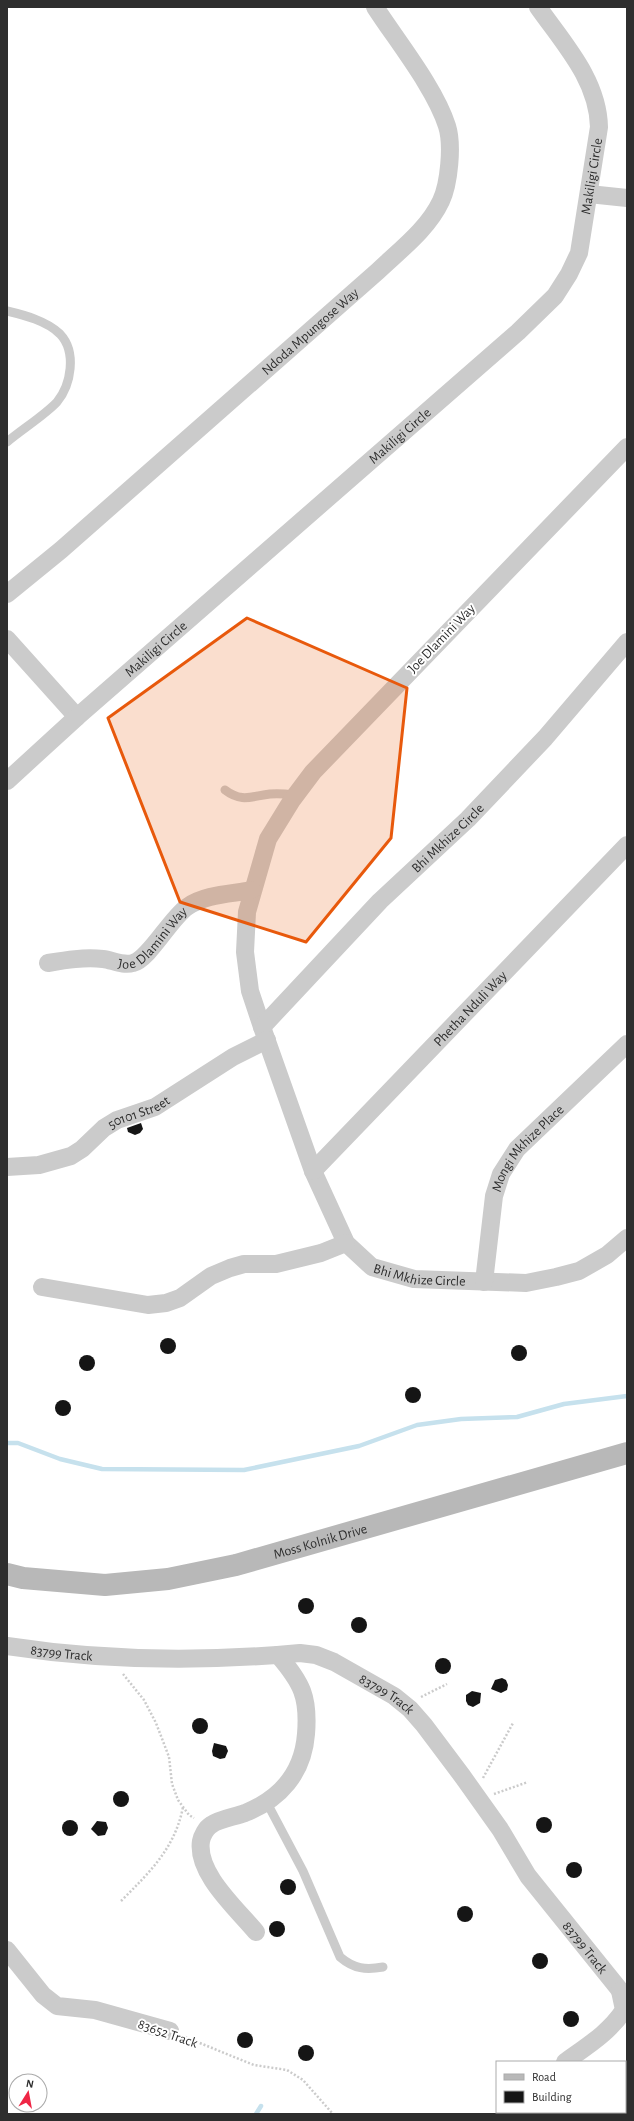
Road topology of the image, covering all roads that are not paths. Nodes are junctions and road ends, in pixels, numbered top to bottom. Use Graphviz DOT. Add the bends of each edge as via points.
graph roads {
  1 [pos="375,7"];
  2 [pos="538,7"];
  3 [pos="589,194"];
  4 [pos="627,198"];
  5 [pos="7,311"];
  6 [pos="7,442"];
  7 [pos="627,447"];
  8 [pos="7,594"];
  9 [pos="7,639"];
  10 [pos="627,642"];
  11 [pos="76,717"];
  12 [pos="7,781"];
  13 [pos="225,790"];
  14 [pos="296,795"];
  15 [pos="268,839"];
  16 [pos="627,845"];
  17 [pos="252,890"];
  18 [pos="48,963"];
  19 [pos="264,1034"];
  20 [pos="627,1044"];
  21 [pos="7,1167"];
  22 [pos="313,1171"];
  23 [pos="627,1238"];
  24 [pos="346,1243"];
  25 [pos="484,1282"];
  26 [pos="42,1287"];
  27 [pos="627,1453"];
  28 [pos="7,1574"];
  29 [pos="7,1646"];
  30 [pos="278,1655"];
  31 [pos="266,1801"];
  32 [pos="256,1932"];
  33 [pos="7,1950"];
  34 [pos="383,1968"];
  35 [pos="623,1995"];
  36 [pos="170,2031"];
  37 [pos="566,2061"];
  1 -- 8 [label="street, Ndoda Mpungose Way" via="435,99 448,128 448,173 441,201 432,216 420,231 372,276 61,550"];
  2 -- 3 [label="street, Makiligi Circle" via="584,74 599,110 599,127"];
  3 -- 4 [label="street"];
  3 -- 11 [label="street, Makiligi Circle" via="579,252 555,296 501,347"];
  5 -- 6 [label="lane" via="47,325 60,335 67,346 70,362 66,389 56,403"];
  7 -- 14 [label="street, Joe Dlamini Way" via="313,772"];
  9 -- 11 [label="street"];
  10 -- 19 [label="street, Bhi Mkhize Circle" via="545,738 468,819 380,901"];
  11 -- 12 [label="street, Makiligi Circle"];
  13 -- 14 [label="lane" via="239,798 248,799 271,794"];
  14 -- 15 [label="street, Joe Dlamini Way"];
  15 -- 17 [label="street, Bhi Mkhize Circle"];
  16 -- 22 [label="street, Phetha Nduli Way"];
  17 -- 18 [label="street, Joe Dlamini Way" via="201,900 188,906 173,919 144,956 134,963 103,959"];
  17 -- 19 [label="street, Bhi Mkhize Circle" via="247,912 245,952 250,992"];
  19 -- 21 [label="street, 50101 Street" via="234,1057 155,1107 117,1120 104,1128 71,1156 39,1165"];
  19 -- 22 [label="street, Bhi Mkhize Circle"];
  20 -- 25 [label="street, Mongi Mkhize Place" via="517,1149 502,1174 494,1196"];
  22 -- 24 [label="street, Bhi Mkhize Circle"];
  23 -- 25 [label="street, Bhi Mkhize Circle" via="607,1255 579,1271 526,1283"];
  24 -- 25 [label="street, Bhi Mkhize Circle" via="372,1268 414,1279"];
  24 -- 26 [label="street" via="321,1253 282,1262 244,1264 230,1268 211,1276 180,1298 166,1304 148,1305"];
  27 -- 28 [label="main road, Moss Kolnik Drive" via="236,1565 168,1579 105,1585 23,1578"];
  29 -- 30 [label="street, 83799 Track" via="111,1657 186,1660"];
  30 -- 31 [label="street" via="295,1675 303,1690 307,1728 305,1752 297,1772 277,1794"];
  30 -- 35 [label="street, 83799 Track" via="300,1653 316,1655 334,1662 394,1696 404,1705 424,1725 500,1829 528,1876"];
  31 -- 32 [label="street" via="247,1812 210,1826 201,1846 207,1872"];
  31 -- 34 [label="lane" via="303,1871 340,1957 358,1968"];
  33 -- 36 [label="street, 83652 Track" via="43,1995 56,2006 95,2010"];
  35 -- 37 [label="street" via="624,2010 617,2020 605,2034"];
}
